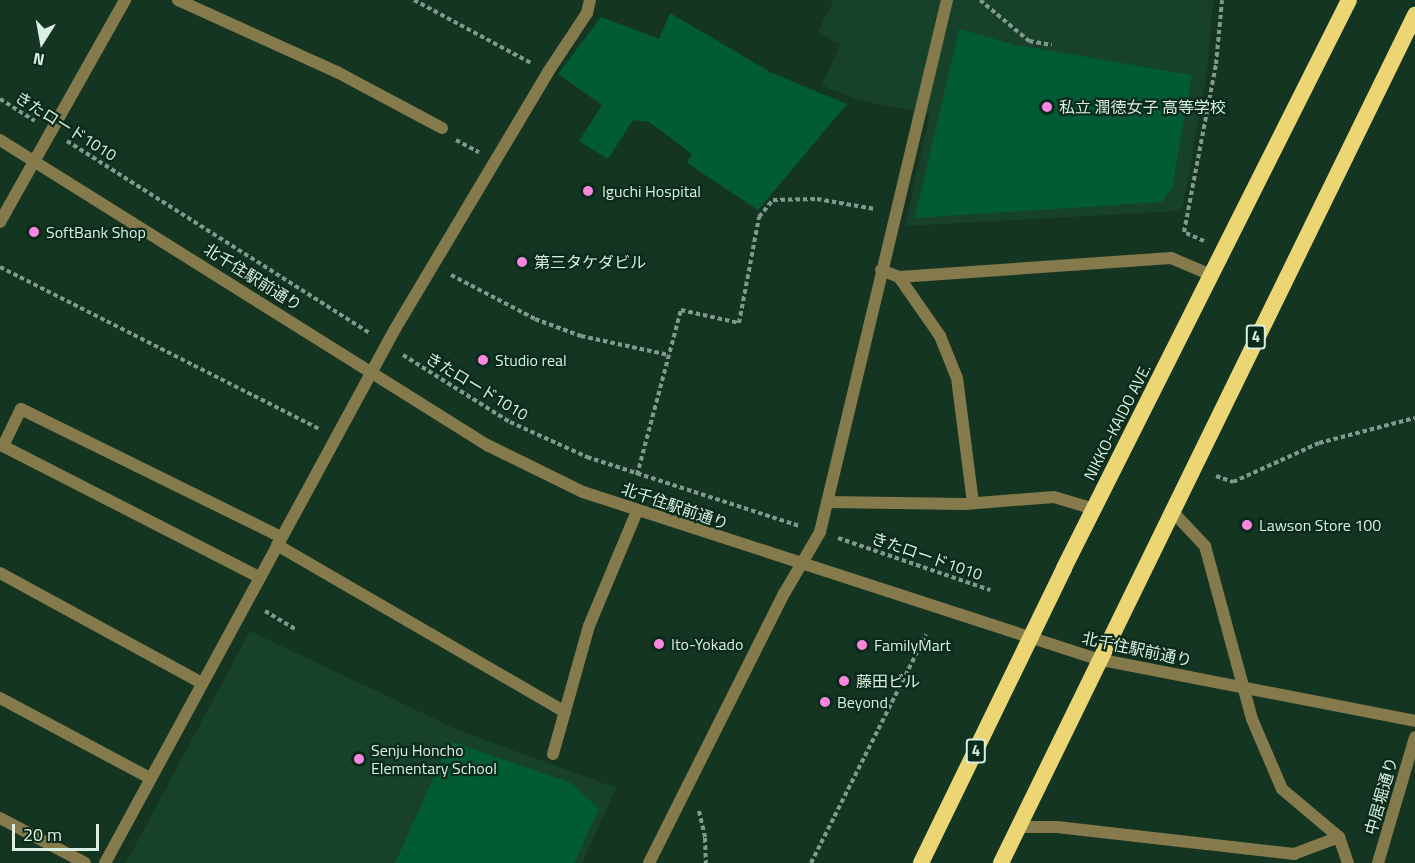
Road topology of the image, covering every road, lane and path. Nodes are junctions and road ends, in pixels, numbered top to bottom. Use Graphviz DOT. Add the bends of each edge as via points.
graph roads {
  1 [pos="125,0"];
  2 [pos="178,0"];
  3 [pos="414,0"];
  4 [pos="590,0"];
  5 [pos="946,0"];
  6 [pos="980,0"];
  7 [pos="1222,0"];
  8 [pos="1349,0"];
  9 [pos="1415,15"];
  10 [pos="1052,45"];
  11 [pos="548,72"];
  12 [pos="0,99"];
  13 [pos="442,128"];
  14 [pos="52,131"];
  15 [pos="0,140"];
  16 [pos="36,160"];
  17 [pos="496,160"];
  18 [pos="895,212"];
  19 [pos="0,222"];
  20 [pos="1224,250"];
  21 [pos="435,266"];
  22 [pos="0,267"];
  23 [pos="881,270"];
  24 [pos="1211,275"];
  25 [pos="899,277"];
  26 [pos="387,345"];
  27 [pos="669,355"];
  28 [pos="374,373"];
  29 [pos="1415,418"];
  30 [pos="336,437"];
  31 [pos="3,439"];
  32 [pos="1192,468"];
  33 [pos="637,475"];
  34 [pos="827,502"];
  35 [pos="968,503"];
  36 [pos="1094,509"];
  37 [pos="1171,510"];
  38 [pos="637,511"];
  39 [pos="820,532"];
  40 [pos="279,541"];
  41 [pos="801,565"];
  42 [pos="0,573"];
  43 [pos="259,577"];
  44 [pos="990,590"];
  45 [pos="246,601"];
  46 [pos="297,630"];
  47 [pos="926,634"];
  48 [pos="1031,640"];
  49 [pos="1097,659"];
  50 [pos="200,682"];
  51 [pos="1245,688"];
  52 [pos="0,698"];
  53 [pos="565,711"];
  54 [pos="1415,720"];
  55 [pos="1415,737"];
  56 [pos="553,754"];
  57 [pos="150,778"];
  58 [pos="688,788"];
  59 [pos="0,818"];
  60 [pos="1018,827"];
  61 [pos="1339,837"];
  62 [pos="85,863"];
  63 [pos="105,863"];
  64 [pos="649,863"];
  65 [pos="706,863"];
  66 [pos="811,863"];
  67 [pos="921,863"];
  68 [pos="1000,863"];
  69 [pos="1348,863"];
  70 [pos="1378,863"];
  1 -- 14 [label="street"];
  2 -- 13 [label="street" via="337,72"];
  3 -- 11 [label="path"];
  4 -- 11 [label="street" via="587,13"];
  5 -- 18 [label="street"];
  6 -- 10 [label="path" via="1029,40"];
  7 -- 20 [label="path" via="1216,64 1184,232"];
  8 -- 20 [label="highway, NIKKO-KAIDO AVE. / 4"];
  9 -- 32 [label="highway, 4"];
  11 -- 17 [label="street"];
  12 -- 14 [label="path, きたロード1010"];
  13 -- 17 [label="path" via="449,136"];
  14 -- 16 [label="street"];
  14 -- 26 [label="path, きたロード1010"];
  15 -- 16 [label="street, 北千住駅前通り"];
  16 -- 19 [label="street"];
  16 -- 28 [label="street, 北千住駅前通り"];
  17 -- 21 [label="street"];
  18 -- 23 [label="street"];
  18 -- 27 [label="path" via="817,199 773,200 759,217 739,323 681,310"];
  20 -- 24 [label="highway, NIKKO-KAIDO AVE. / 4"];
  21 -- 26 [label="street"];
  21 -- 27 [label="path" via="535,319 581,336"];
  22 -- 30 [label="path"];
  23 -- 25 [label="street"];
  23 -- 34 [label="street"];
  24 -- 25 [label="street" via="1171,258"];
  24 -- 36 [label="highway, NIKKO-KAIDO AVE. / 4"];
  25 -- 35 [label="street" via="940,336 957,378"];
  26 -- 28 [label="street"];
  26 -- 33 [label="path, きたロード1010" via="510,422"];
  27 -- 33 [label="path"];
  28 -- 30 [label="street"];
  28 -- 38 [label="street, 北千住駅前通り" via="538,472"];
  29 -- 32 [label="path" via="1319,443 1233,482"];
  30 -- 40 [label="street"];
  31 -- 40 [label="street" via="21,409"];
  31 -- 43 [label="street" via="3,446"];
  32 -- 37 [label="highway, 4"];
  33 -- 39 [label="path, きたロード1010"];
  34 -- 35 [label="street"];
  34 -- 39 [label="street"];
  35 -- 36 [label="street" via="1054,497"];
  36 -- 48 [label="highway, NIKKO-KAIDO AVE. / 4"];
  37 -- 49 [label="highway, 4"];
  37 -- 51 [label="street" via="1205,546"];
  38 -- 41 [label="street, 北千住駅前通り"];
  38 -- 53 [label="street" via="590,626"];
  39 -- 41 [label="street"];
  39 -- 44 [label="path, きたロード1010"];
  40 -- 43 [label="street"];
  40 -- 53 [label="street"];
  41 -- 48 [label="street, 北千住駅前通り"];
  41 -- 58 [label="street"];
  42 -- 50 [label="street"];
  43 -- 45 [label="street"];
  45 -- 46 [label="path"];
  45 -- 50 [label="street"];
  47 -- 66 [label="path"];
  48 -- 49 [label="street, 北千住駅前通り"];
  48 -- 67 [label="highway, NIKKO-KAIDO AVE. / 4"];
  49 -- 51 [label="street, 北千住駅前通り"];
  49 -- 60 [label="highway, 4"];
  50 -- 57 [label="street"];
  51 -- 54 [label="street, 北千住駅前通り"];
  51 -- 61 [label="street" via="1252,719 1282,789"];
  52 -- 57 [label="street"];
  53 -- 56 [label="street"];
  55 -- 70 [label="street, 中居堀通り"];
  57 -- 63 [label="street"];
  58 -- 64 [label="street"];
  58 -- 65 [label="path" via="705,838"];
  59 -- 62 [label="street"];
  60 -- 61 [label="street" via="1057,827 1294,854"];
  60 -- 68 [label="highway, 4"];
  61 -- 69 [label="street"];
}
